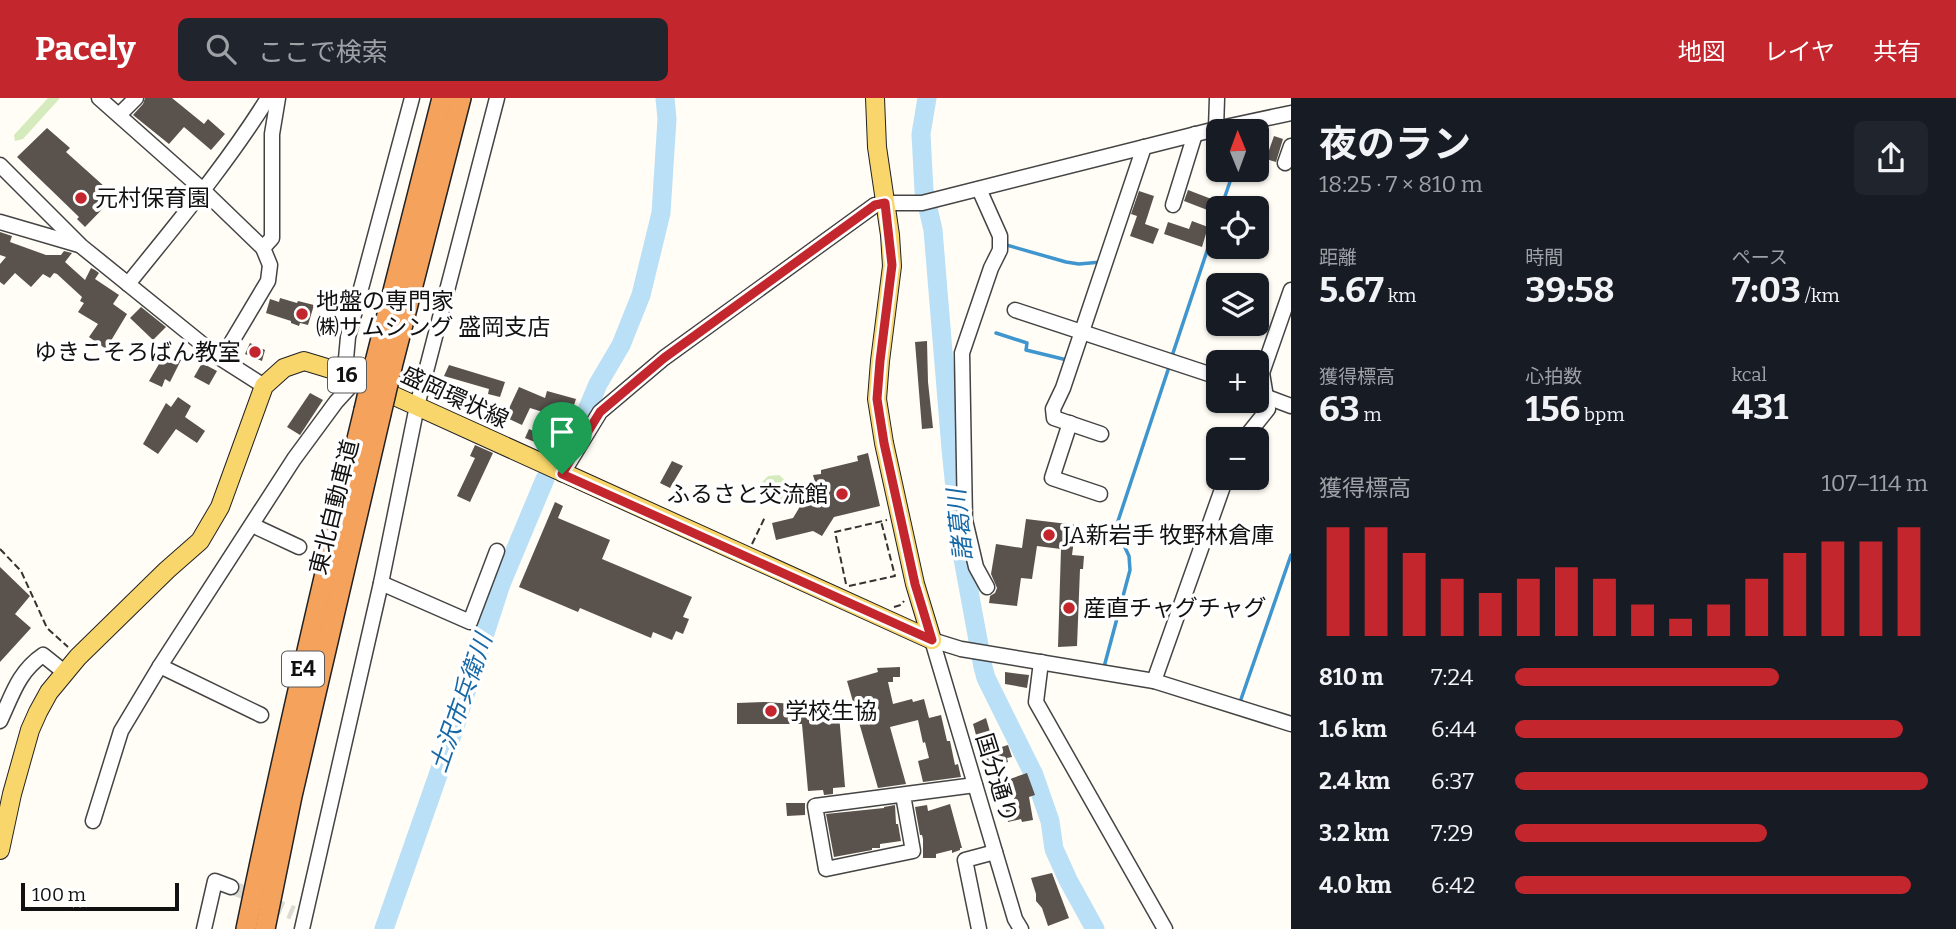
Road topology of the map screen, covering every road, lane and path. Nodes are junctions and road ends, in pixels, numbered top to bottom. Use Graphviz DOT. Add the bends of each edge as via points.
graph roads {
  1 [pos="99,98"];
  2 [pos="136,98"];
  3 [pos="268,98"];
  4 [pos="278,98"];
  5 [pos="412,98"];
  6 [pos="442,98"];
  7 [pos="461,98"];
  8 [pos="497,98"];
  9 [pos="875,98"];
  10 [pos="1217,98"];
  11 [pos="1291,113"];
  12 [pos="118,115"];
  13 [pos="1216,119"];
  14 [pos="1257,119"];
  15 [pos="1206,131"];
  16 [pos="1195,134"];
  17 [pos="1291,146"];
  18 [pos="1144,147"];
  19 [pos="1285,163"];
  20 [pos="0,165"];
  21 [pos="979,189"];
  22 [pos="204,191"];
  23 [pos="885,203"];
  24 [pos="1173,205"];
  25 [pos="0,222"];
  26 [pos="81,246"];
  27 [pos="263,248"];
  28 [pos="128,284"];
  29 [pos="1291,290"];
  30 [pos="1015,310"];
  31 [pos="1079,331"];
  32 [pos="231,343"];
  33 [pos="1269,353"];
  34 [pos="384,364"];
  35 [pos="337,371"];
  36 [pos="1206,373"];
  37 [pos="357,379"];
  38 [pos="264,386"];
  39 [pos="1269,396"];
  40 [pos="417,406"];
  41 [pos="1291,406"];
  42 [pos="372,412"];
  43 [pos="1265,413"];
  44 [pos="1070,423"];
  45 [pos="1254,427"];
  46 [pos="1101,434"];
  47 [pos="562,474"];
  48 [pos="1222,490"];
  49 [pos="1100,494"];
  50 [pos="765,517"];
  51 [pos="891,519"];
  52 [pos="881,521"];
  53 [pos="252,525"];
  54 [pos="299,547"];
  55 [pos="0,549"];
  56 [pos="750,550"];
  57 [pos="497,551"];
  58 [pos="837,582"];
  59 [pos="381,583"];
  60 [pos="847,587"];
  61 [pos="987,587"];
  62 [pos="857,592"];
  63 [pos="906,598"];
  64 [pos="888,607"];
  65 [pos="932,640"];
  66 [pos="78,657"];
  67 [pos="1041,662"];
  68 [pos="58,667"];
  69 [pos="160,667"];
  70 [pos="1154,681"];
  71 [pos="261,715"];
  72 [pos="0,722"];
  73 [pos="1291,724"];
  74 [pos="975,786"];
  75 [pos="6,792"];
  76 [pos="903,795"];
  77 [pos="93,821"];
  78 [pos="0,850"];
  79 [pos="995,852"];
  80 [pos="231,887"];
  81 [pos="299,921"];
  82 [pos="1017,926"];
  83 [pos="204,929"];
  84 [pos="246,929"];
  85 [pos="265,929"];
  86 [pos="979,929"];
  87 [pos="1165,929"];
  1 -- 12 [label="street"];
  2 -- 12 [label="street"];
  3 -- 22 [label="street"];
  4 -- 27 [label="street" via="272,134 271,238"];
  5 -- 35 [label="street" via="346,359"];
  6 -- 34 [label="highway, 東北自動車道 / E4"];
  7 -- 34 [label="highway, 東北自動車道 / E4"];
  8 -- 40 [label="street"];
  9 -- 23 [label="main road"];
  10 -- 13 [label="street"];
  11 -- 14 [label="street"];
  12 -- 22 [label="street"];
  15 -- 16 [label="street"];
  16 -- 18 [label="street"];
  16 -- 24 [label="street"];
  17 -- 19 [label="street"];
  18 -- 21 [label="street"];
  18 -- 31 [label="street"];
  20 -- 26 [label="street"];
  21 -- 23 [label="street" via="922,203"];
  21 -- 61 [label="street" via="1000,236 1000,250 962,353 965,520 976,567"];
  22 -- 27 [label="street"];
  22 -- 28 [label="street"];
  23 -- 47 [label="street" via="875,205 664,358 600,412"];
  23 -- 65 [label="main road" via="892,265 877,399 909,558"];
  25 -- 26 [label="street"];
  26 -- 28 [label="street"];
  27 -- 32 [label="street" via="270,265 268,281 249,302"];
  28 -- 38 [label="street" via="218,356"];
  29 -- 33 [label="street"];
  30 -- 31 [label="street"];
  31 -- 36 [label="street"];
  31 -- 44 [label="street" via="1053,409 1054,418"];
  34 -- 42 [label="highway, 東北自動車道 / E4, bridge"];
  35 -- 37 [label="main road, 盛岡環状線 / 16"];
  35 -- 38 [label="main road, 盛岡環状線 / 16" via="304,361 284,368"];
  37 -- 40 [label="main road, 盛岡環状線 / 16"];
  37 -- 53 [label="street" via="314,432"];
  38 -- 66 [label="main road" via="220,507 200,541"];
  39 -- 41 [label="street"];
  40 -- 47 [label="main road, 盛岡環状線 / 16"];
  40 -- 59 [label="street"];
  42 -- 84 [label="highway, 東北自動車道 / E4" via="318,599"];
  42 -- 85 [label="highway, 東北自動車道 / E4"];
  43 -- 45 [label="street"];
  44 -- 46 [label="street"];
  44 -- 49 [label="street" via="1052,478"];
  47 -- 65 [label="main road, 盛岡環状線 / 16"];
  48 -- 70 [label="street"];
  50 -- 56 [label="path"];
  51 -- 52 [label="path"];
  52 -- 60 [label="path" via="835,532"];
  52 -- 60 [label="path" via="895,576"];
  53 -- 54 [label="street"];
  53 -- 69 [label="street"];
  55 -- 66 [label="path" via="21,571 47,628"];
  57 -- 59 [label="street" via="470,622"];
  58 -- 60 [label="path"];
  59 -- 81 [label="street"];
  60 -- 62 [label="path"];
  63 -- 64 [label="path" via="901,605"];
  65 -- 67 [label="street"];
  65 -- 74 [label="street, 国分通り"];
  66 -- 75 [label="main road" via="38,712"];
  67 -- 70 [label="street"];
  67 -- 87 [label="street" via="1036,702"];
  68 -- 72 [label="street" via="43,655 34,661 21,675"];
  69 -- 71 [label="street"];
  69 -- 77 [label="street" via="121,731"];
  70 -- 73 [label="street"];
  74 -- 76 [label="street"];
  74 -- 79 [label="street, 国分通り"];
  75 -- 78 [label="main road"];
  76 -- 76 [label="street" via="816,806 825,869 913,851"];
  79 -- 82 [label="street, 国分通り"];
  79 -- 86 [label="street" via="965,860"];
  80 -- 83 [label="street" via="215,881"];
}
